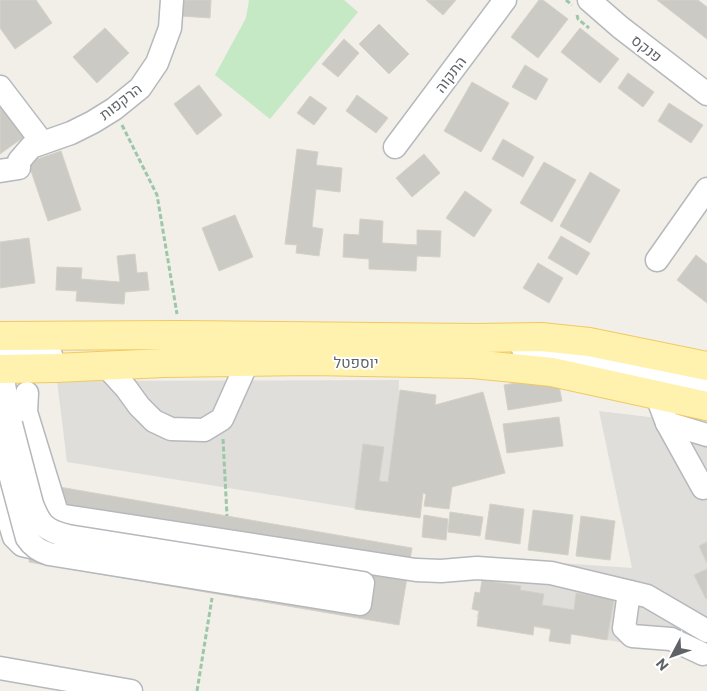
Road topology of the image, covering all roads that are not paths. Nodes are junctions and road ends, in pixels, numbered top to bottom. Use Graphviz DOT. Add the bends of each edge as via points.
graph roads {
  1 [pos="172,0"];
  2 [pos="505,0"];
  3 [pos="589,0"];
  4 [pos="0,87"];
  5 [pos="707,94"];
  6 [pos="42,142"];
  7 [pos="395,148"];
  8 [pos="0,171"];
  9 [pos="707,189"];
  10 [pos="657,260"];
  11 [pos="0,336"];
  12 [pos="475,338"];
  13 [pos="250,362"];
  14 [pos="163,363"];
  15 [pos="0,364"];
  16 [pos="105,365"];
  17 [pos="707,366"];
  18 [pos="55,368"];
  19 [pos="613,384"];
  20 [pos="707,386"];
  21 [pos="27,393"];
  22 [pos="656,394"];
  23 [pos="707,406"];
  24 [pos="667,423"];
  25 [pos="6,431"];
  26 [pos="707,435"];
  27 [pos="703,488"];
  28 [pos="0,492"];
  29 [pos="58,515"];
  30 [pos="70,554"];
  31 [pos="358,561"];
  32 [pos="629,592"];
  33 [pos="707,631"];
  34 [pos="703,654"];
  35 [pos="0,668"];
  36 [pos="131,691"];
  1 -- 6 [label="street, הרקפות" via="170,28 158,64 140,88 114,109 71,133"];
  2 -- 7 [label="street, התקוה"];
  3 -- 5 [label="street, פנקס" via="620,28"];
  4 -- 6 [label="street"];
  6 -- 8 [label="street, הרקפות" via="24,153 19,160 19,168"];
  9 -- 10 [label="street"];
  11 -- 12 [label="main road, יוספטל"];
  12 -- 17 [label="main road, יוספטל" via="566,339"];
  12 -- 20 [label="street" via="625,365"];
  13 -- 14 [label="main road, יוספטל"];
  13 -- 16 [label="street" via="222,419 204,430 171,429 154,421"];
  13 -- 19 [label="main road, יוספטל" via="473,364 552,372"];
  14 -- 15 [label="street" via="110,355"];
  14 -- 16 [label="main road, יוספטל"];
  15 -- 18 [label="main road, יוספטל"];
  15 -- 25 [label="street"];
  16 -- 18 [label="main road, יוספטל"];
  18 -- 21 [label="street"];
  19 -- 20 [label="street"];
  19 -- 22 [label="main road, יוספטל"];
  21 -- 25 [label="street"];
  21 -- 29 [label="street" via="26,412"];
  22 -- 23 [label="main road, יוספטל"];
  22 -- 24 [label="street"];
  24 -- 26 [label="street"];
  24 -- 27 [label="street"];
  25 -- 25 [label="street, bridge" via="27,538 40,551 360,604 363,583 68,536 48,530 32,504"];
  28 -- 30 [label="street" via="18,542"];
  29 -- 30 [label="street"];
  29 -- 31 [label="street"];
  30 -- 31 [label="street" via="354,598"];
  31 -- 32 [label="street" via="416,570 477,568 551,573"];
  32 -- 33 [label="street" via="648,596"];
  32 -- 34 [label="street" via="624,628 632,636 671,639"];
  35 -- 36 [label="street"];
}
